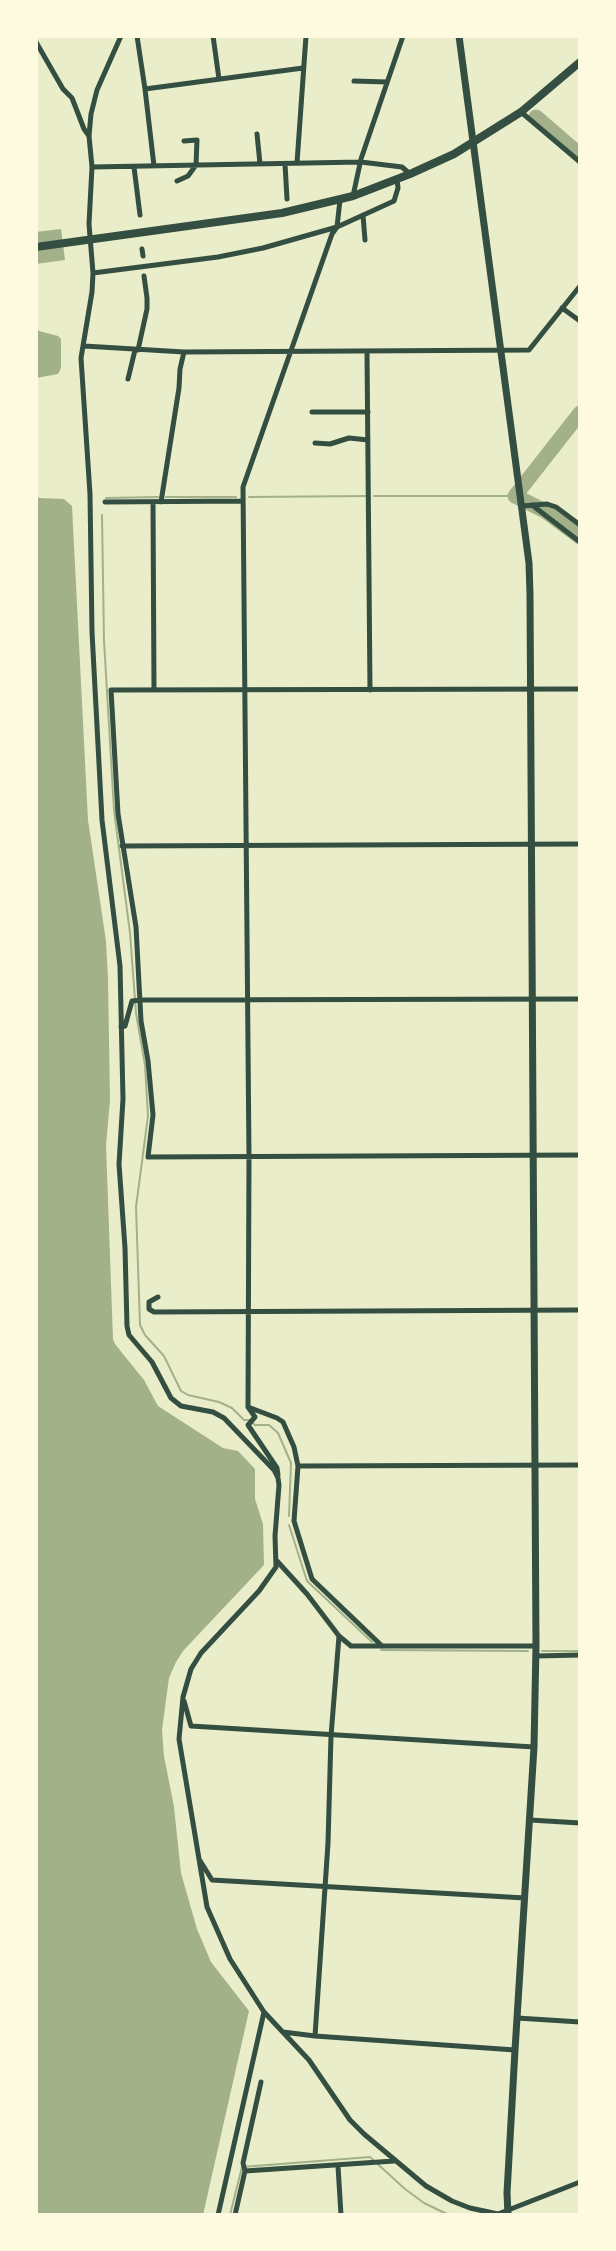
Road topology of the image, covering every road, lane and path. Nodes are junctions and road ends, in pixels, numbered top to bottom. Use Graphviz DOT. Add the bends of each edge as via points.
graph roads {
  1 [pos="121,36"];
  2 [pos="136,36"];
  3 [pos="213,36"];
  4 [pos="306,36"];
  5 [pos="403,36"];
  6 [pos="459,36"];
  7 [pos="36,42"];
  8 [pos="580,62"];
  9 [pos="303,68"];
  10 [pos="219,79"];
  11 [pos="354,81"];
  12 [pos="387,82"];
  13 [pos="145,89"];
  14 [pos="520,112"];
  15 [pos="257,134"];
  16 [pos="89,136"];
  17 [pos="184,141"];
  18 [pos="473,142"];
  19 [pos="297,162"];
  20 [pos="360,162"];
  21 [pos="580,162"];
  22 [pos="260,164"];
  23 [pos="285,164"];
  24 [pos="196,165"];
  25 [pos="154,166"];
  26 [pos="92,167"];
  27 [pos="134,167"];
  28 [pos="410,174"];
  29 [pos="397,179"];
  30 [pos="177,181"];
  31 [pos="353,196"];
  32 [pos="287,199"];
  33 [pos="340,200"];
  34 [pos="140,215"];
  35 [pos="363,215"];
  36 [pos="337,227"];
  37 [pos="88,240"];
  38 [pos="365,240"];
  39 [pos="36,247"];
  40 [pos="142,249"];
  41 [pos="143,256"];
  42 [pos="93,273"];
  43 [pos="144,276"];
  44 [pos="580,286"];
  45 [pos="562,308"];
  46 [pos="580,321"];
  47 [pos="84,346"];
  48 [pos="136,350"];
  49 [pos="290,351"];
  50 [pos="367,351"];
  51 [pos="501,351"];
  52 [pos="184,352"];
  53 [pos="128,379"];
  54 [pos="312,412"];
  55 [pos="368,412"];
  56 [pos="368,440"];
  57 [pos="315,443"];
  58 [pos="161,501"];
  59 [pos="243,501"];
  60 [pos="105,502"];
  61 [pos="153,502"];
  62 [pos="532,505"];
  63 [pos="522,506"];
  64 [pos="580,525"];
  65 [pos="580,542"];
  66 [pos="580,689"];
  67 [pos="154,690"];
  68 [pos="370,690"];
  69 [pos="530,690"];
  70 [pos="244,691"];
  71 [pos="531,844"];
  72 [pos="580,844"];
  73 [pos="244,845"];
  74 [pos="122,846"];
  75 [pos="531,999"];
  76 [pos="580,999"];
  77 [pos="137,1001"];
  78 [pos="247,1001"];
  79 [pos="121,1027"];
  80 [pos="532,1155"];
  81 [pos="580,1155"];
  82 [pos="249,1158"];
  83 [pos="158,1297"];
  84 [pos="533,1310"];
  85 [pos="580,1310"];
  86 [pos="247,1312"];
  87 [pos="248,1407"];
  88 [pos="535,1465"];
  89 [pos="580,1465"];
  90 [pos="298,1466"];
  91 [pos="278,1478"];
  92 [pos="277,1561"];
  93 [pos="339,1636"];
  94 [pos="382,1646"];
  95 [pos="536,1646"];
  96 [pos="580,1655"];
  97 [pos="536,1656"];
  98 [pos="183,1697"];
  99 [pos="331,1736"];
  100 [pos="534,1747"];
  101 [pos="530,1820"];
  102 [pos="580,1823"];
  103 [pos="197,1856"];
  104 [pos="324,1886"];
  105 [pos="525,1898"];
  106 [pos="264,2012"];
  107 [pos="517,2018"];
  108 [pos="580,2022"];
  109 [pos="283,2031"];
  110 [pos="315,2036"];
  111 [pos="515,2050"];
  112 [pos="261,2082"];
  113 [pos="394,2161"];
  114 [pos="338,2166"];
  115 [pos="245,2172"];
  116 [pos="580,2182"];
  117 [pos="508,2212"];
  118 [pos="218,2215"];
  119 [pos="235,2215"];
  120 [pos="341,2215"];
  1 -- 16 [label="street" via="97,90"];
  2 -- 13 [label="street"];
  3 -- 10 [label="street"];
  4 -- 9 [label="street"];
  5 -- 12 [label="street"];
  6 -- 18 [label="street"];
  7 -- 16 [label="street" via="72,98"];
  8 -- 14 [label="main road"];
  9 -- 10 [label="street"];
  9 -- 19 [label="street"];
  10 -- 13 [label="street"];
  11 -- 12 [label="street"];
  12 -- 20 [label="street"];
  13 -- 25 [label="street"];
  14 -- 18 [label="main road"];
  14 -- 21 [label="street"];
  15 -- 22 [label="street"];
  16 -- 26 [label="street"];
  17 -- 24 [label="street" via="197,140"];
  18 -- 28 [label="main road"];
  18 -- 51 [label="street"];
  19 -- 20 [label="street"];
  19 -- 23 [label="street"];
  20 -- 28 [label="street" via="402,167"];
  20 -- 31 [label="street"];
  22 -- 23 [label="street"];
  22 -- 24 [label="street"];
  23 -- 32 [label="street"];
  24 -- 25 [label="street"];
  24 -- 30 [label="street" via="188,176"];
  25 -- 27 [label="street"];
  26 -- 27 [label="street"];
  26 -- 37 [label="street"];
  27 -- 34 [label="street"];
  28 -- 29 [label="main road"];
  29 -- 31 [label="main road"];
  29 -- 35 [label="street" via="394,201"];
  31 -- 33 [label="main road"];
  33 -- 36 [label="street"];
  33 -- 37 [label="main road" via="245,219"];
  35 -- 36 [label="street"];
  35 -- 38 [label="street"];
  36 -- 42 [label="street" via="218,257"];
  36 -- 49 [label="street"];
  37 -- 39 [label="main road"];
  37 -- 42 [label="street"];
  40 -- 41 [label="street"];
  42 -- 47 [label="street"];
  43 -- 48 [label="street" via="147,309"];
  44 -- 45 [label="street"];
  45 -- 46 [label="street"];
  45 -- 51 [label="street" via="529,350"];
  47 -- 48 [label="street"];
  47 -- 79 [label="street" via="81,358 102,820 120,966"];
  48 -- 52 [label="street"];
  48 -- 53 [label="street"];
  49 -- 50 [label="street"];
  49 -- 52 [label="street"];
  49 -- 59 [label="street" via="243,487"];
  50 -- 51 [label="street"];
  50 -- 55 [label="street"];
  51 -- 63 [label="street"];
  52 -- 58 [label="street"];
  54 -- 55 [label="street"];
  55 -- 56 [label="street"];
  56 -- 57 [label="street" via="349,438 330,444"];
  56 -- 68 [label="street"];
  58 -- 59 [label="street"];
  58 -- 61 [label="street"];
  59 -- 70 [label="street"];
  60 -- 61 [label="street"];
  61 -- 67 [label="street"];
  62 -- 63 [label="street"];
  62 -- 64 [label="street" via="556,507"];
  62 -- 65 [label="street"];
  63 -- 69 [label="street" via="529,563"];
  66 -- 69 [label="street"];
  67 -- 70 [label="street"];
  67 -- 74 [label="street" via="111,690"];
  68 -- 69 [label="street"];
  68 -- 70 [label="street"];
  69 -- 71 [label="street"];
  70 -- 73 [label="street"];
  71 -- 72 [label="street"];
  71 -- 73 [label="street"];
  71 -- 75 [label="street"];
  73 -- 74 [label="street"];
  73 -- 78 [label="street"];
  74 -- 77 [label="street" via="136,927"];
  75 -- 76 [label="street"];
  75 -- 78 [label="street"];
  75 -- 80 [label="street"];
  77 -- 78 [label="street"];
  77 -- 79 [label="street"];
  77 -- 82 [label="street" via="153,1115 147,1157"];
  78 -- 82 [label="street"];
  79 -- 91 [label="street" via="123,1100 119,1164 129,1335 152,1362 176,1403 224,1418"];
  80 -- 81 [label="street"];
  80 -- 82 [label="street"];
  80 -- 84 [label="street"];
  82 -- 86 [label="street"];
  83 -- 86 [label="street" via="149,1302 149,1309 154,1312"];
  84 -- 85 [label="street"];
  84 -- 86 [label="street"];
  84 -- 88 [label="street"];
  86 -- 87 [label="street"];
  87 -- 90 [label="street" via="283,1422"];
  87 -- 91 [label="street" via="255,1417 251,1422 278,1468"];
  88 -- 89 [label="street"];
  88 -- 90 [label="street"];
  88 -- 95 [label="street"];
  90 -- 94 [label="street" via="294,1521 312,1579"];
  91 -- 92 [label="street"];
  92 -- 93 [label="street"];
  92 -- 98 [label="street" via="259,1591 201,1653 191,1669"];
  93 -- 94 [label="street" via="351,1646"];
  93 -- 99 [label="street"];
  94 -- 95 [label="street"];
  95 -- 97 [label="street"];
  96 -- 97 [label="street"];
  97 -- 100 [label="street"];
  98 -- 99 [label="street" via="191,1726"];
  98 -- 103 [label="street" via="179,1739"];
  99 -- 100 [label="street"];
  99 -- 104 [label="street"];
  100 -- 101 [label="street"];
  101 -- 102 [label="street"];
  101 -- 105 [label="street"];
  103 -- 104 [label="street" via="212,1880"];
  103 -- 106 [label="street" via="213,1924"];
  104 -- 105 [label="street"];
  104 -- 110 [label="street"];
  105 -- 107 [label="street"];
  106 -- 109 [label="street"];
  106 -- 118 [label="street"];
  107 -- 108 [label="street"];
  107 -- 111 [label="street"];
  109 -- 110 [label="street"];
  109 -- 113 [label="street" via="314,2067 350,2120"];
  110 -- 111 [label="street"];
  111 -- 117 [label="street"];
  112 -- 115 [label="street" via="243,2163"];
  113 -- 114 [label="street"];
  113 -- 117 [label="street" via="452,2201 488,2213"];
  114 -- 115 [label="street"];
  114 -- 120 [label="street"];
  115 -- 119 [label="street"];
  116 -- 117 [label="street"];
}
